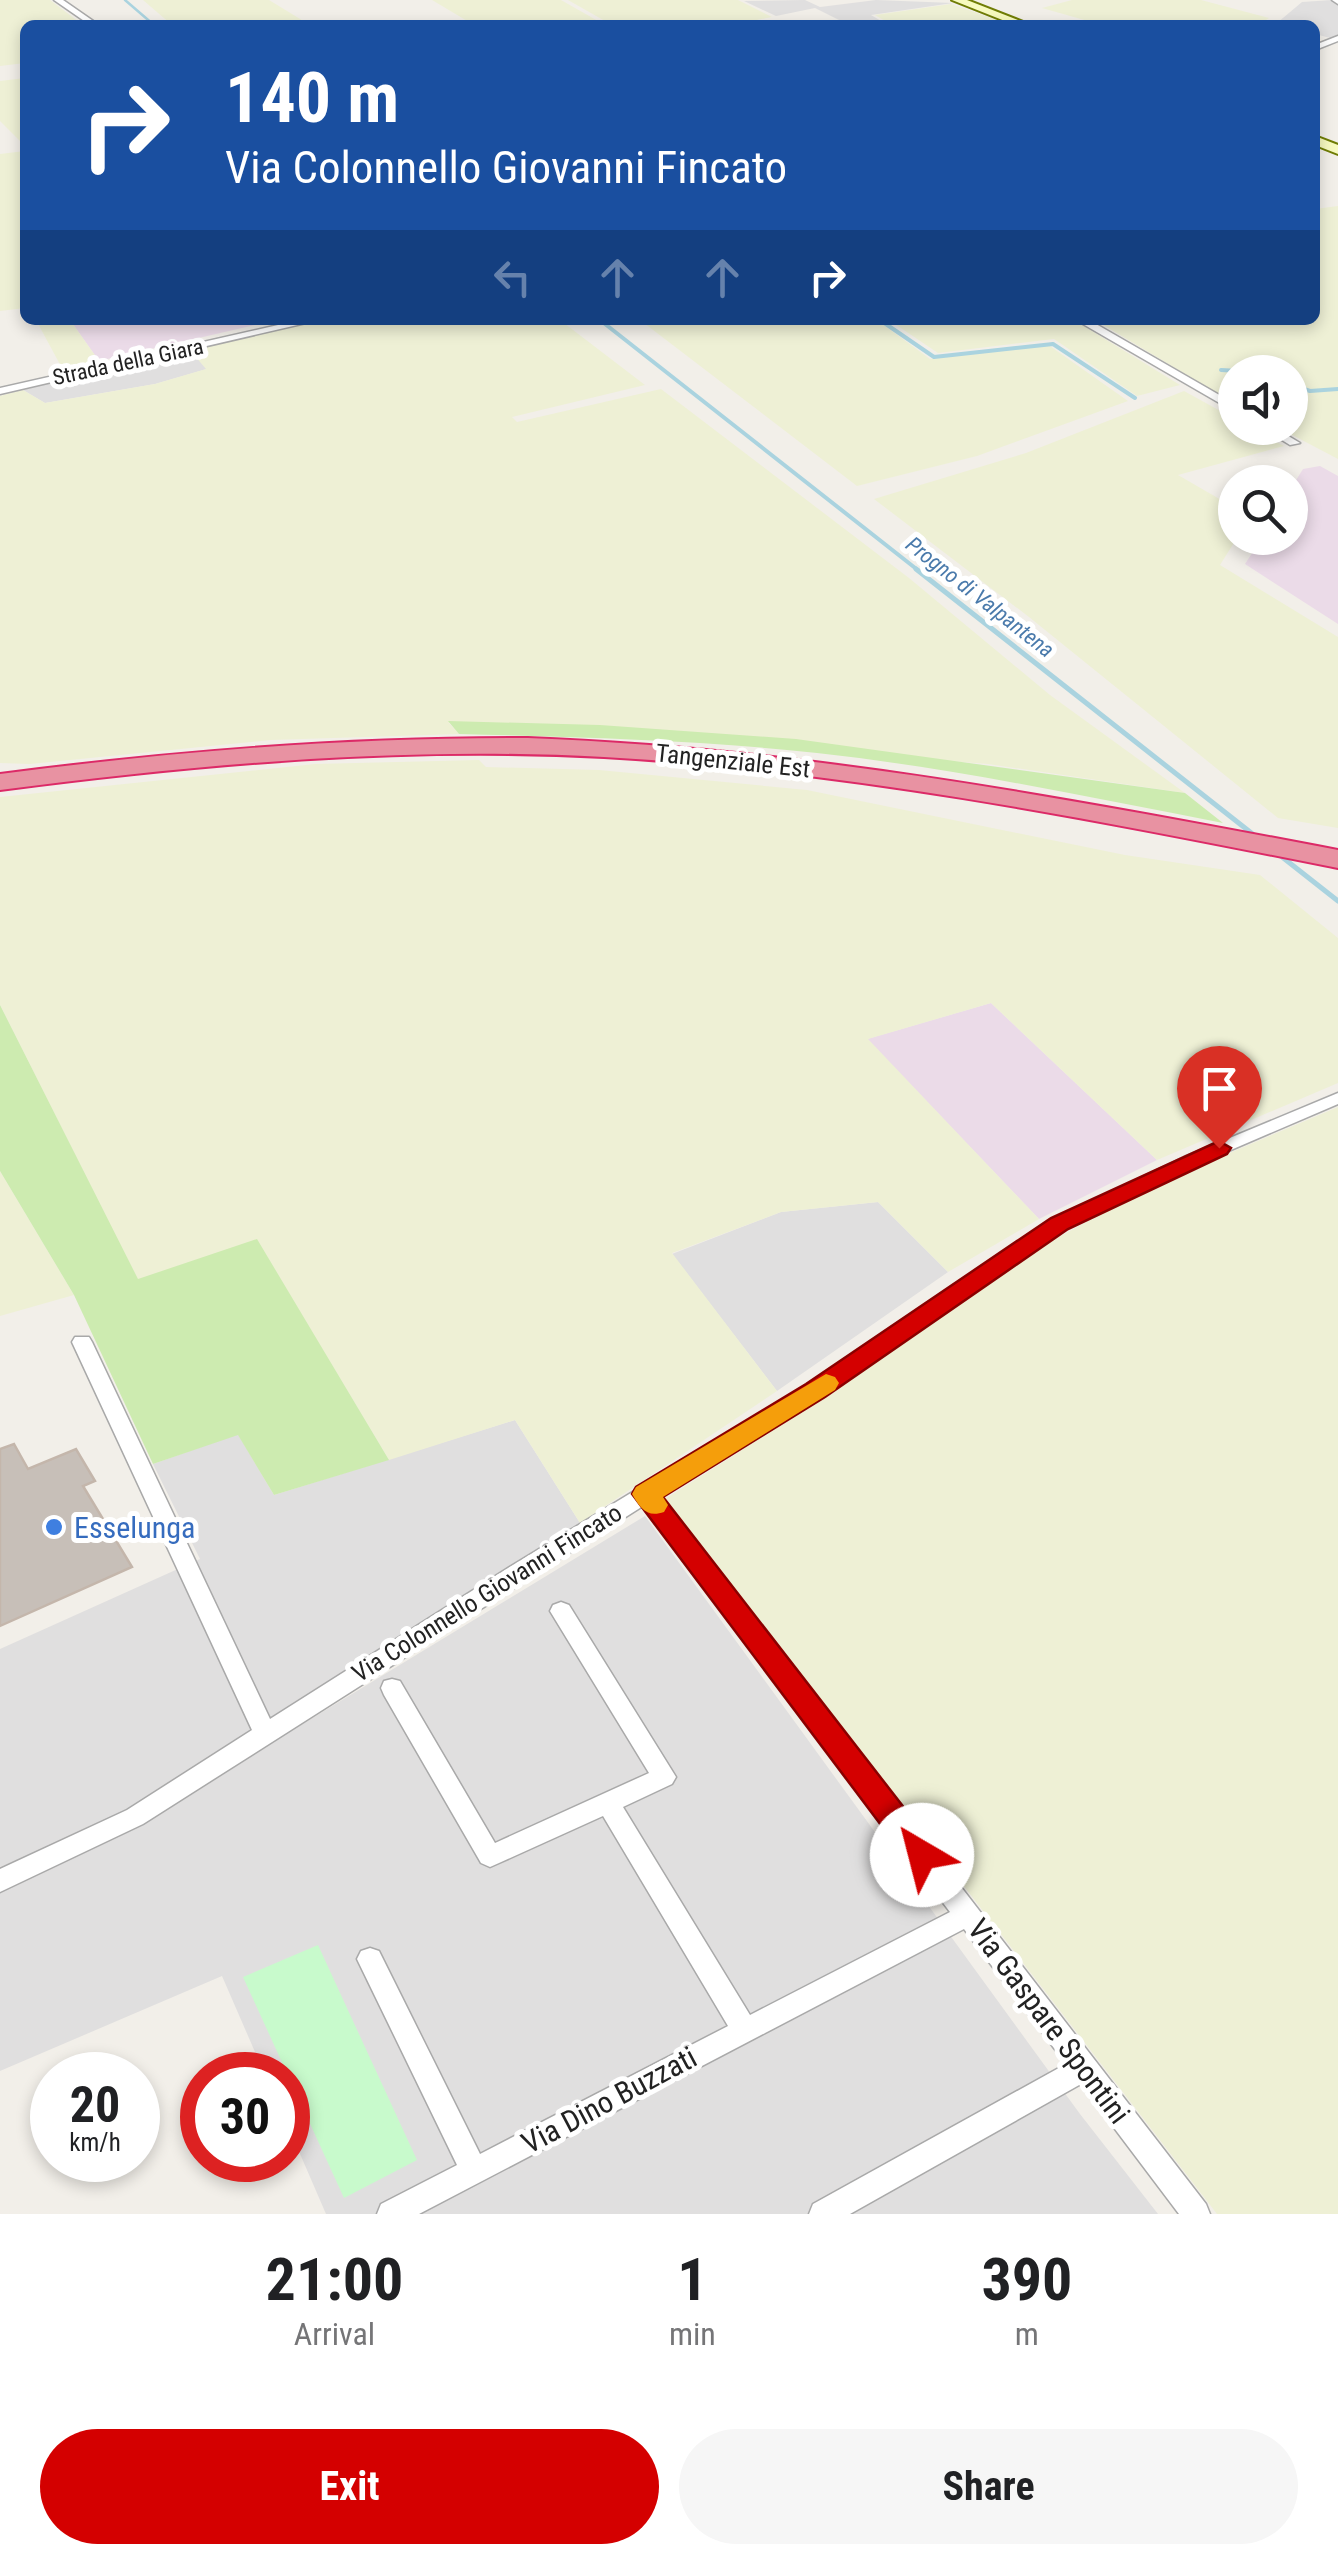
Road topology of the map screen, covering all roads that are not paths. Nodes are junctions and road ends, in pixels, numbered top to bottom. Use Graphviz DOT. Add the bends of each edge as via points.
graph roads {
  1 [pos="58,0"];
  2 [pos="957,0"];
  3 [pos="88,20"];
  4 [pos="1011,20"];
  5 [pos="292,325"];
  6 [pos="1090,325"];
  7 [pos="0,391"];
  8 [pos="1218,399"];
  9 [pos="0,768"];
  10 [pos="0,784"];
  11 [pos="1185,823"];
  12 [pos="1338,846"];
  13 [pos="1338,859"];
  14 [pos="1338,1098"];
  15 [pos="82,1342"];
  16 [pos="646,1494"];
  17 [pos="561,1612"];
  18 [pos="392,1688"];
  19 [pos="265,1734"];
  20 [pos="608,1802"];
  21 [pos="0,1881"];
  22 [pos="968,1915"];
  23 [pos="370,1959"];
  24 [pos="744,2029"];
  25 [pos="1086,2067"];
  26 [pos="474,2171"];
  27 [pos="391,2214"];
  28 [pos="823,2214"];
  29 [pos="1196,2214"];
  1 -- 3 [label="street"];
  2 -- 4 [label="street"];
  5 -- 7 [label="street, Strada della Giara"];
  6 -- 8 [label="street"];
  9 -- 11 [label="highway, Tangenziale Est" via="151,750 507,736 840,759"];
  10 -- 11 [label="highway, Tangenziale Est" via="121,765 356,750 603,749 774,763"];
  11 -- 12 [label="highway, Tangenziale Est"];
  11 -- 13 [label="highway, Tangenziale Est"];
  14 -- 16 [label="street, Via Colonnello Giovanni Fincato" via="1060,1224 816,1390"];
  15 -- 19 [label="street"];
  16 -- 19 [label="street, Via Colonnello Giovanni Fincato"];
  16 -- 22 [label="street, Via Gaspare Spontini"];
  17 -- 20 [label="street" via="664,1777"];
  18 -- 20 [label="street" via="490,1856"];
  19 -- 21 [label="street, Via Colonnello Giovanni Fincato" via="135,1818"];
  20 -- 24 [label="street"];
  22 -- 24 [label="street, Via Dino Buzzati"];
  22 -- 25 [label="street, Via Gaspare Spontini"];
  23 -- 26 [label="street"];
  24 -- 26 [label="street, Via Dino Buzzati"];
  25 -- 28 [label="street"];
  25 -- 29 [label="street, Via Gaspare Spontini"];
  26 -- 27 [label="street, Via Dino Buzzati"];
}
